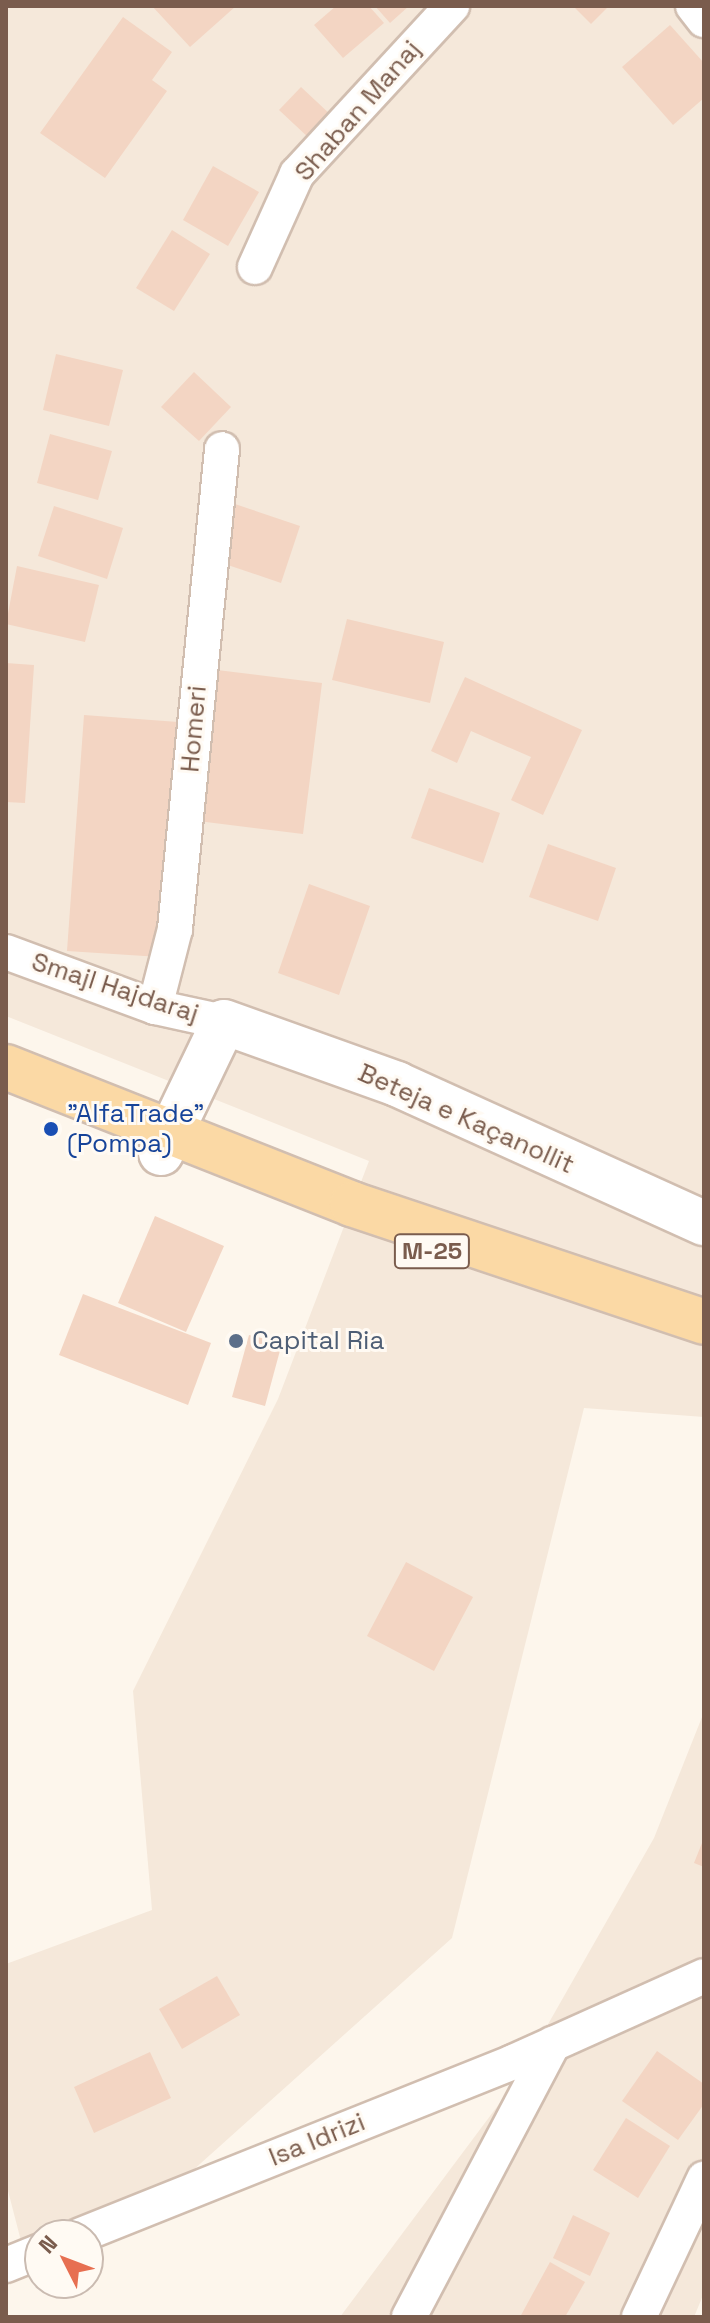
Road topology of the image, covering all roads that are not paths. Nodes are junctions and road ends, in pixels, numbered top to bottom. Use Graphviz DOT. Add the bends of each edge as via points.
graph roads {
  1 [pos="452,6"];
  2 [pos="693,6"];
  3 [pos="704,20"];
  4 [pos="255,267"];
  5 [pos="222,449"];
  6 [pos="6,952"];
  7 [pos="155,1007"];
  8 [pos="224,1022"];
  9 [pos="6,1067"];
  10 [pos="6,1090"];
  11 [pos="166,1142"];
  12 [pos="704,1223"];
  13 [pos="704,1322"];
  14 [pos="704,1343"];
  15 [pos="704,1976"];
  16 [pos="553,2044"];
  17 [pos="704,2179"];
  18 [pos="104,2226"];
  19 [pos="409,2317"];
  20 [pos="639,2317"];
  1 -- 4 [label="street, Shaban Manaj" via="297,174"];
  2 -- 3 [label="street"];
  5 -- 7 [label="street, Homeri" via="175,929"];
  6 -- 7 [label="street, Smajl Hajdaraj"];
  7 -- 8 [label="street, Smajl Hajdaraj"];
  8 -- 11 [label="street"];
  8 -- 12 [label="street, Beteja e Kaçanollit" via="397,1084"];
  9 -- 11 [label="main road, M-25"];
  10 -- 11 [label="main road, M-25"];
  11 -- 13 [label="main road, M-25"];
  11 -- 14 [label="main road, M-25"];
  15 -- 16 [label="street, Isa Idrizi"];
  16 -- 18 [label="street, Isa Idrizi"];
  16 -- 19 [label="street"];
  17 -- 20 [label="street"];
}
